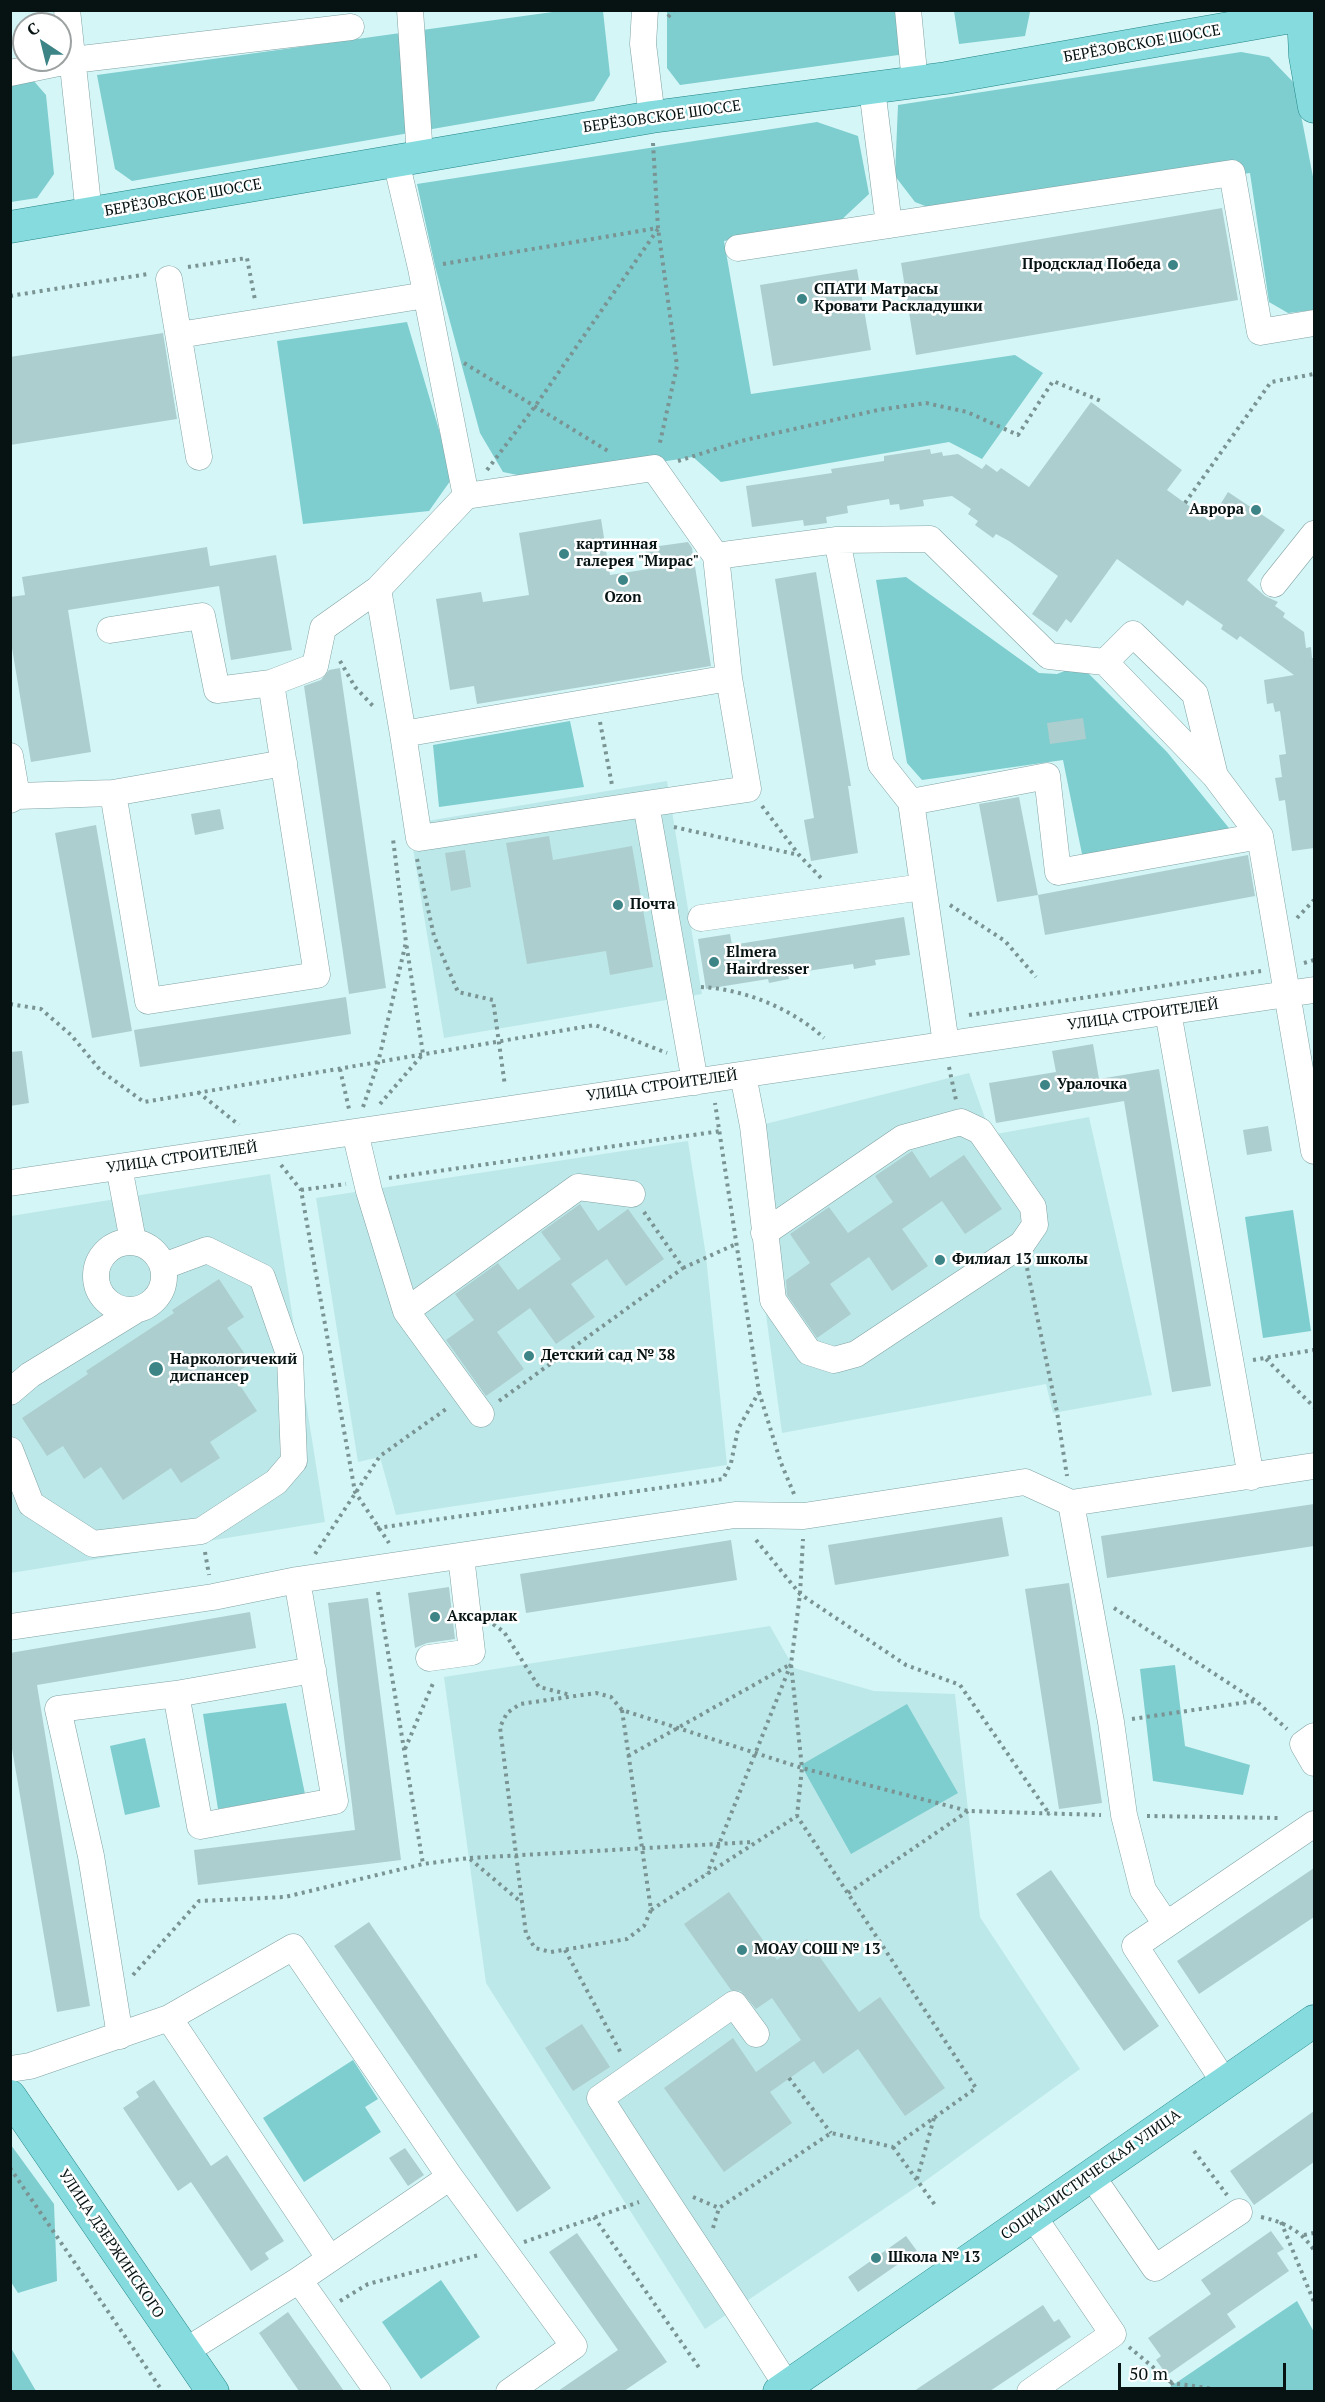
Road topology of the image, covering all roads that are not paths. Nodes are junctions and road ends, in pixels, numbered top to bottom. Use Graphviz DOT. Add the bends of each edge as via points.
graph roads {
  1 [pos="67,10"];
  2 [pos="410,10"];
  3 [pos="645,10"];
  4 [pos="908,10"];
  5 [pos="1307,13"];
  6 [pos="1253,25"];
  7 [pos="351,27"];
  8 [pos="1305,56"];
  9 [pos="73,60"];
  10 [pos="10,73"];
  11 [pos="915,83"];
  12 [pos="872,89"];
  13 [pos="1314,107"];
  14 [pos="652,117"];
  15 [pos="408,159"];
  16 [pos="89,214"];
  17 [pos="889,225"];
  18 [pos="10,228"];
  19 [pos="738,249"];
  20 [pos="169,273"];
  21 [pos="426,295"];
  22 [pos="1314,323"];
  23 [pos="179,335"];
  24 [pos="199,457"];
  25 [pos="466,496"];
  26 [pos="1314,534"];
  27 [pos="837,540"];
  28 [pos="716,556"];
  29 [pos="1274,584"];
  30 [pos="378,589"];
  31 [pos="110,630"];
  32 [pos="1105,662"];
  33 [pos="729,678"];
  34 [pos="272,682"];
  35 [pos="403,734"];
  36 [pos="10,756"];
  37 [pos="284,763"];
  38 [pos="1215,776"];
  39 [pos="113,793"];
  40 [pos="14,798"];
  41 [pos="911,801"];
  42 [pos="648,813"];
  43 [pos="1260,836"];
  44 [pos="923,887"];
  45 [pos="701,918"];
  46 [pos="1314,990"];
  47 [pos="1289,993"];
  48 [pos="1168,1012"];
  49 [pos="947,1055"];
  50 [pos="699,1074"];
  51 [pos="743,1074"];
  52 [pos="355,1132"];
  53 [pos="1314,1151"];
  54 [pos="119,1167"];
  55 [pos="10,1183"];
  56 [pos="632,1194"];
  57 [pos="764,1233"];
  58 [pos="133,1241"];
  59 [pos="164,1266"];
  60 [pos="406,1311"];
  61 [pos="133,1312"];
  62 [pos="10,1392"];
  63 [pos="474,1404"];
  64 [pos="10,1450"];
  65 [pos="1314,1466"];
  66 [pos="1251,1477"];
  67 [pos="1071,1503"];
  68 [pos="460,1556"];
  69 [pos="297,1580"];
  70 [pos="10,1627"];
  71 [pos="432,1667"];
  72 [pos="313,1670"];
  73 [pos="176,1694"];
  74 [pos="1303,1821"];
  75 [pos="1166,1924"];
  76 [pos="169,2018"];
  77 [pos="1314,2020"];
  78 [pos="756,2034"];
  79 [pos="120,2036"];
  80 [pos="10,2069"];
  81 [pos="1225,2083"];
  82 [pos="10,2096"];
  83 [pos="1091,2175"];
  84 [pos="450,2177"];
  85 [pos="1239,2212"];
  86 [pos="1033,2216"];
  87 [pos="330,2259"];
  88 [pos="299,2280"];
  89 [pos="184,2352"];
  90 [pos="791,2387"];
  91 [pos="213,2391"];
  92 [pos="378,2391"];
  93 [pos="509,2391"];
  94 [pos="1030,2391"];
  1 -- 9 [label="street"];
  2 -- 15 [label="street"];
  3 -- 14 [label="street" via="643,44"];
  4 -- 11 [label="street"];
  5 -- 6 [label="main road, БЕРЁЗОВСКОЕ ШОССЕ"];
  5 -- 8 [label="main road"];
  6 -- 8 [label="main road" via="1286,41"];
  6 -- 11 [label="main road, БЕРЁЗОВСКОЕ ШОССЕ"];
  7 -- 9 [label="street"];
  8 -- 13 [label="main road"];
  9 -- 10 [label="street"];
  9 -- 16 [label="street"];
  11 -- 12 [label="main road, БЕРЁЗОВСКОЕ ШОССЕ"];
  12 -- 14 [label="main road, БЕРЁЗОВСКОЕ ШОССЕ"];
  12 -- 17 [label="street"];
  14 -- 15 [label="main road, БЕРЁЗОВСКОЕ ШОССЕ"];
  15 -- 16 [label="main road, БЕРЁЗОВСКОЕ ШОССЕ"];
  15 -- 21 [label="street"];
  16 -- 18 [label="main road, БЕРЁЗОВСКОЕ ШОССЕ"];
  17 -- 19 [label="street"];
  17 -- 22 [label="street" via="1232,173 1260,332"];
  20 -- 23 [label="street"];
  21 -- 23 [label="street"];
  21 -- 25 [label="street"];
  23 -- 24 [label="street"];
  25 -- 28 [label="street" via="654,468"];
  25 -- 30 [label="street"];
  26 -- 29 [label="street"];
  27 -- 28 [label="street"];
  27 -- 32 [label="street" via="930,539 1049,656"];
  27 -- 41 [label="street" via="881,764"];
  28 -- 33 [label="street"];
  30 -- 34 [label="street" via="322,628 315,666"];
  30 -- 35 [label="street"];
  31 -- 34 [label="street" via="202,616 217,690"];
  32 -- 38 [label="street"];
  32 -- 38 [label="street" via="1133,634 1196,694"];
  33 -- 35 [label="street"];
  33 -- 42 [label="street" via="748,789"];
  34 -- 37 [label="street"];
  35 -- 42 [label="street" via="419,838 616,809"];
  36 -- 40 [label="street"];
  37 -- 39 [label="street"];
  37 -- 39 [label="street" via="317,975 148,1001"];
  38 -- 43 [label="street"];
  39 -- 40 [label="street"];
  41 -- 43 [label="street" via="1047,776 1058,872"];
  41 -- 44 [label="street"];
  42 -- 50 [label="street" via="678,987"];
  43 -- 47 [label="street"];
  44 -- 45 [label="street"];
  44 -- 49 [label="street"];
  46 -- 47 [label="street, УЛИЦА СТРОИТЕЛЕЙ"];
  47 -- 48 [label="street, УЛИЦА СТРОИТЕЛЕЙ"];
  47 -- 53 [label="street"];
  48 -- 49 [label="street, УЛИЦА СТРОИТЕЛЕЙ"];
  48 -- 66 [label="street"];
  49 -- 51 [label="street, УЛИЦА СТРОИТЕЛЕЙ"];
  50 -- 51 [label="street, УЛИЦА СТРОИТЕЛЕЙ"];
  50 -- 52 [label="street, УЛИЦА СТРОИТЕЛЕЙ"];
  51 -- 57 [label="street" via="753,1126"];
  52 -- 54 [label="street, УЛИЦА СТРОИТЕЛЕЙ"];
  52 -- 60 [label="street"];
  54 -- 55 [label="street, УЛИЦА СТРОИТЕЛЕЙ"];
  54 -- 58 [label="street"];
  56 -- 60 [label="street" via="578,1187"];
  57 -- 57 [label="street" via="903,1138 961,1122 980,1131 1033,1207 1035,1225 1022,1244 856,1354 834,1360 809,1352 773,1300"];
  58 -- 59 [label="street" via="152,1249"];
  58 -- 61 [label="street" via="111,1247 96,1265 96,1288 111,1306"];
  59 -- 61 [label="street" via="164,1287 152,1304"];
  59 -- 64 [label="street" via="207,1250 262,1277 291,1357 294,1461 276,1482 201,1531 93,1544 31,1504"];
  60 -- 63 [label="street"];
  61 -- 62 [label="street" via="30,1375"];
  65 -- 66 [label="street"];
  66 -- 67 [label="street"];
  67 -- 68 [label="street" via="1025,1482 804,1516 735,1515"];
  67 -- 75 [label="street" via="1124,1815 1143,1890"];
  68 -- 69 [label="street"];
  68 -- 71 [label="street" via="472,1652"];
  69 -- 70 [label="street" via="213,1597"];
  69 -- 72 [label="street"];
  72 -- 73 [label="street"];
  72 -- 73 [label="street" via="335,1801 200,1826"];
  73 -- 79 [label="street" via="58,1709 91,1856"];
  74 -- 75 [label="street"];
  75 -- 81 [label="street" via="1135,1946"];
  76 -- 79 [label="street"];
  76 -- 84 [label="street" via="293,1947"];
  76 -- 87 [label="street"];
  77 -- 81 [label="main road, СОЦИАЛИСТИЧЕСКАЯ УЛИЦА"];
  78 -- 90 [label="street" via="734,2004 600,2098"];
  79 -- 80 [label="street" via="30,2067"];
  81 -- 83 [label="main road, СОЦИАЛИСТИЧЕСКАЯ УЛИЦА"];
  82 -- 89 [label="main road, УЛИЦА ДЗЕРЖИНСКОГО"];
  83 -- 85 [label="street" via="1155,2268"];
  83 -- 86 [label="main road, СОЦИАЛИСТИЧЕСКАЯ УЛИЦА"];
  84 -- 87 [label="street"];
  84 -- 93 [label="street" via="574,2346"];
  86 -- 90 [label="main road, СОЦИАЛИСТИЧЕСКАЯ УЛИЦА"];
  86 -- 94 [label="street" via="1113,2334"];
  87 -- 88 [label="street"];
  88 -- 89 [label="street"];
  88 -- 92 [label="street"];
  89 -- 91 [label="main road, УЛИЦА ДЗЕРЖИНСКОГО"];
}
